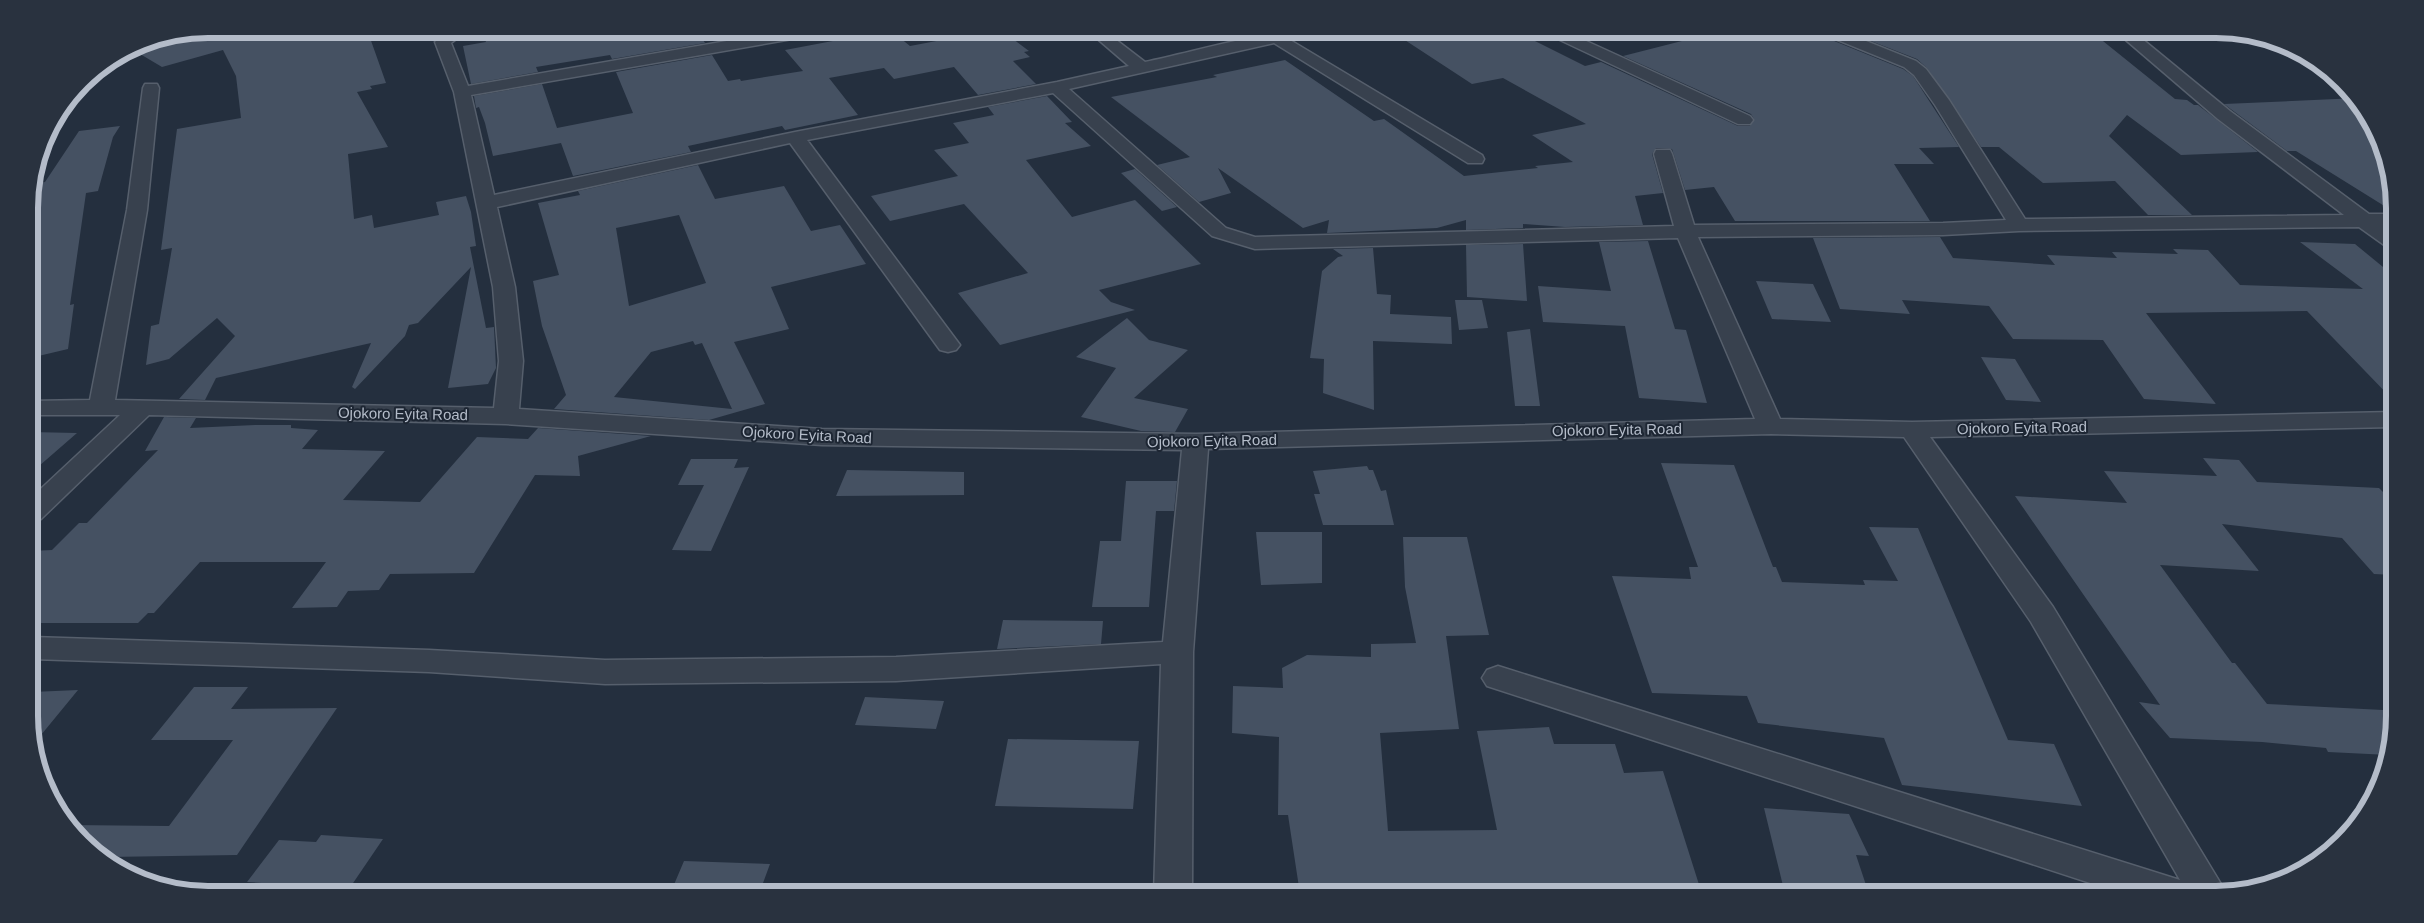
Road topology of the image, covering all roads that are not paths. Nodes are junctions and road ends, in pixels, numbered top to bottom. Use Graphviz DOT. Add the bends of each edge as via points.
graph roads {
  1 [pos="447,38"];
  2 [pos="749,38"];
  3 [pos="769,38"];
  4 [pos="1104,38"];
  5 [pos="1271,38"];
  6 [pos="1277,38"];
  7 [pos="1567,38"];
  8 [pos="1845,38"];
  9 [pos="2131,38"];
  10 [pos="752,41"];
  11 [pos="1142,68"];
  12 [pos="1057,87"];
  13 [pos="151,88"];
  14 [pos="462,92"];
  15 [pos="1744,120"];
  16 [pos="795,137"];
  17 [pos="1663,154"];
  18 [pos="1475,159"];
  19 [pos="486,203"];
  20 [pos="2386,220"];
  21 [pos="2362,221"];
  22 [pos="2019,225"];
  23 [pos="1686,233"];
  24 [pos="2386,238"];
  25 [pos="948,345"];
  26 [pos="101,407"];
  27 [pos="142,407"];
  28 [pos="38,408"];
  29 [pos="506,416"];
  30 [pos="2386,420"];
  31 [pos="1771,426"];
  32 [pos="1912,430"];
  33 [pos="1196,442"];
  34 [pos="38,506"];
  35 [pos="38,648"];
  36 [pos="1177,652"];
  37 [pos="1498,678"];
  38 [pos="2146,885"];
  39 [pos="2203,885"];
  40 [pos="1173,886"];
  1 -- 14 [label="street" via="443,42"];
  2 -- 10 [label="street"];
  3 -- 10 [label="street"];
  4 -- 11 [label="street"];
  5 -- 11 [label="street"];
  6 -- 18 [label="street"];
  7 -- 15 [label="street"];
  8 -- 22 [label="street" via="1910,64 1920,72"];
  9 -- 21 [label="street" via="2224,115"];
  10 -- 14 [label="street"];
  11 -- 12 [label="street"];
  12 -- 16 [label="street"];
  12 -- 23 [label="street" via="1219,232 1255,243"];
  13 -- 26 [label="street" via="137,210"];
  14 -- 19 [label="street"];
  16 -- 19 [label="street"];
  16 -- 25 [label="street"];
  17 -- 23 [label="street"];
  19 -- 29 [label="street" via="504,287 511,361"];
  20 -- 21 [label="street"];
  21 -- 22 [label="street"];
  21 -- 24 [label="street"];
  22 -- 23 [label="street" via="1943,230 1810,229"];
  23 -- 31 [label="street"];
  26 -- 27 [label="street, Ojokoro Eyita Road"];
  26 -- 28 [label="street, Ojokoro Eyita Road"];
  27 -- 29 [label="street, Ojokoro Eyita Road"];
  27 -- 34 [label="street"];
  29 -- 33 [label="street, Ojokoro Eyita Road" via="822,437"];
  30 -- 32 [label="street, Ojokoro Eyita Road"];
  31 -- 32 [label="street, Ojokoro Eyita Road"];
  31 -- 33 [label="street, Ojokoro Eyita Road"];
  32 -- 39 [label="street" via="2042,616"];
  33 -- 36 [label="street"];
  35 -- 36 [label="street" via="429,661 605,672 896,669"];
  36 -- 40 [label="street"];
  37 -- 38 [label="street"];
}
